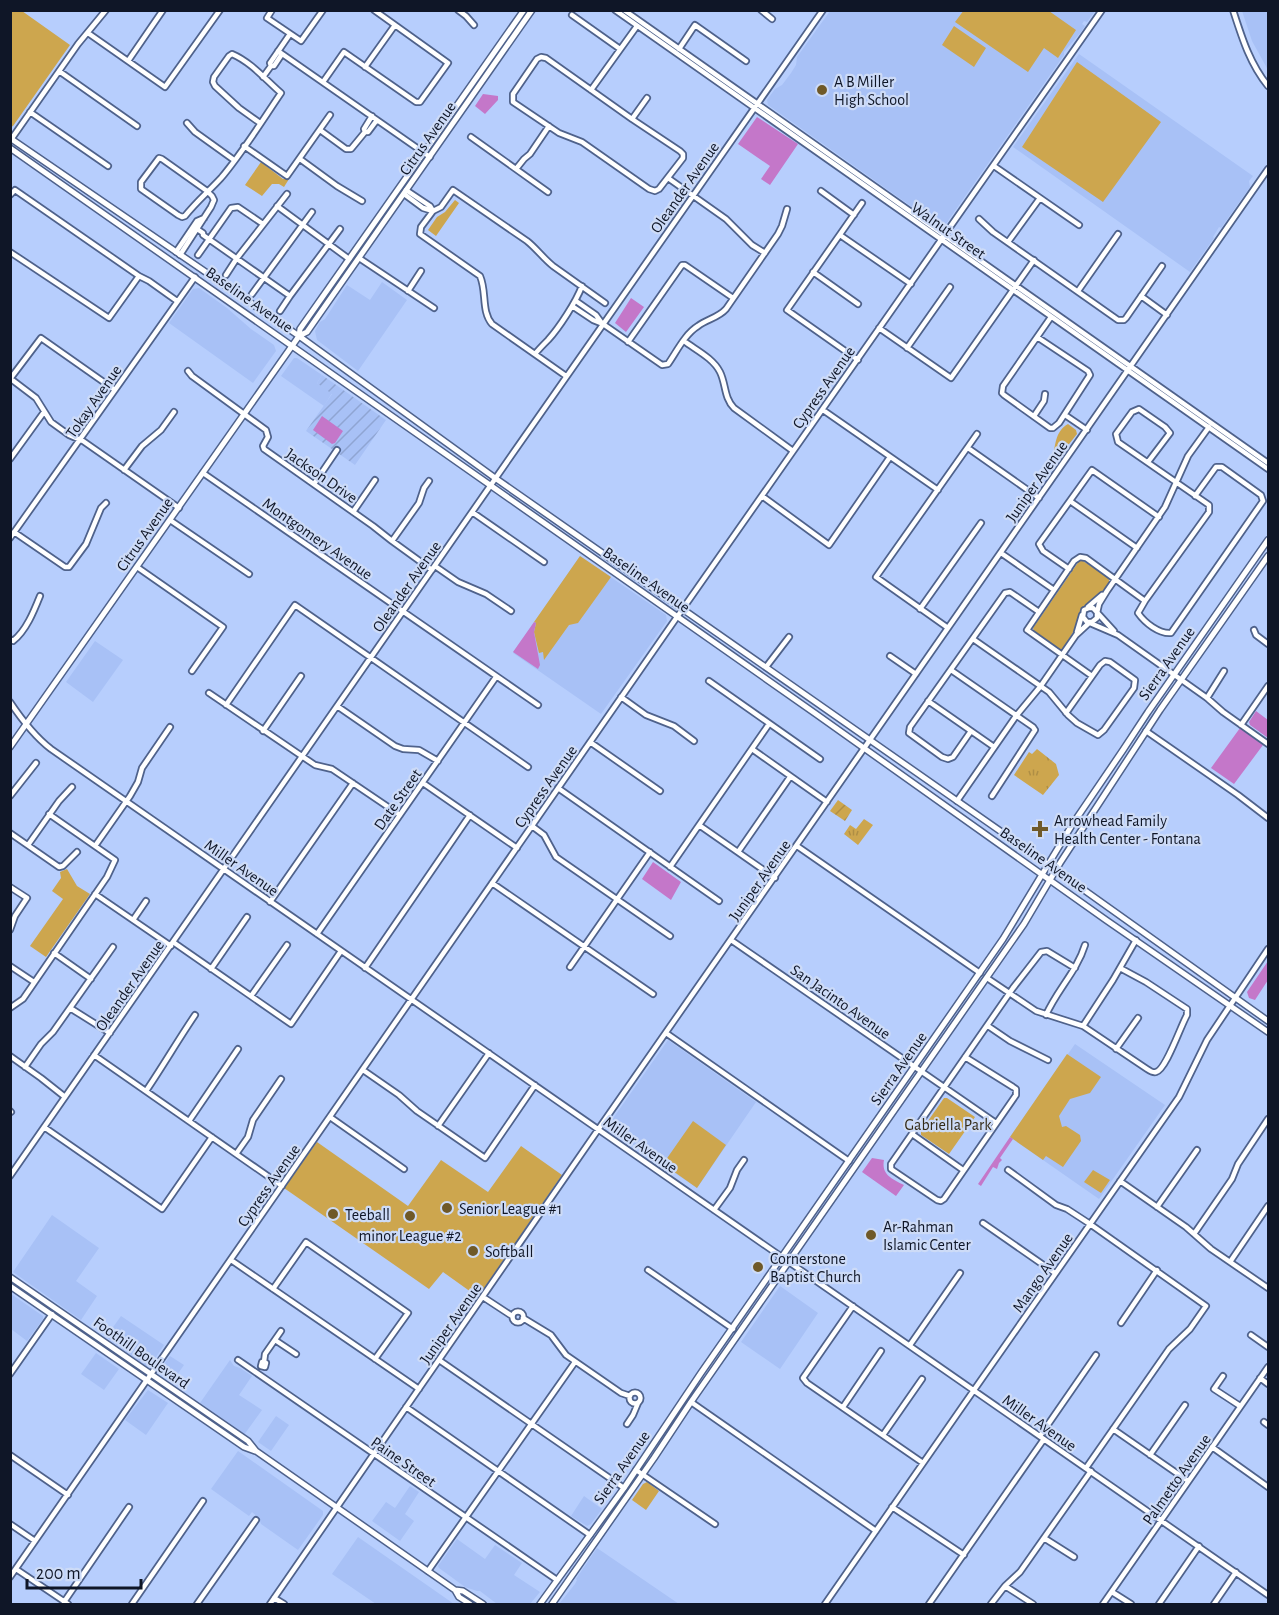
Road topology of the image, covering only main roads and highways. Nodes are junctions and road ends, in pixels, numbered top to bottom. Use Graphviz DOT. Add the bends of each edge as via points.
graph roads {
  1 [pos="524,10"];
  2 [pos="532,10"];
  3 [pos="11,139"];
  4 [pos="10,148"];
  5 [pos="299,336"];
  6 [pos="292,346"];
  7 [pos="1269,540"];
  8 [pos="1269,556"];
  9 [pos="10,747"];
  10 [pos="1048,864"];
  11 [pos="1056,870"];
  12 [pos="1042,874"];
  13 [pos="1050,880"];
  14 [pos="1269,1021"];
  15 [pos="1269,1032"];
  16 [pos="10,1277"];
  17 [pos="10,1286"];
  18 [pos="256,1451"];
  19 [pos="455,1590"];
  20 [pos="470,1605"];
  21 [pos="483,1605"];
  22 [pos="540,1605"];
  23 [pos="552,1605"];
  1 -- 5 [label="main road, Citrus Avenue" via="301,327"];
  2 -- 5 [label="main road, Citrus Avenue" via="307,332"];
  3 -- 5 [label="main road, Baseline Avenue"];
  4 -- 6 [label="main road, Baseline Avenue"];
  5 -- 6 [label="main road, Citrus Avenue"];
  5 -- 10 [label="main road, Baseline Avenue" via="495,478"];
  6 -- 9 [label="main road, Citrus Avenue"];
  6 -- 12 [label="main road, Baseline Avenue"];
  7 -- 10 [label="main road, Sierra Avenue"];
  8 -- 11 [label="main road, Sierra Avenue" via="1146,730"];
  10 -- 11 [label="main road, Baseline Avenue"];
  10 -- 12 [label="main road, Sierra Avenue"];
  11 -- 13 [label="main road, Sierra Avenue"];
  11 -- 14 [label="main road, Baseline Avenue"];
  12 -- 13 [label="main road, Baseline Avenue"];
  12 -- 22 [label="main road, Sierra Avenue" via="980,973"];
  13 -- 15 [label="main road, Baseline Avenue"];
  13 -- 23 [label="main road, Sierra Avenue" via="987,978"];
  16 -- 18 [label="main road, Foothill Boulevard" via="248,1441"];
  17 -- 18 [label="main road, Foothill Boulevard" via="244,1447"];
  18 -- 19 [label="main road, Foothill Boulevard"];
  19 -- 20 [label="main road, Foothill Boulevard"];
  19 -- 21 [label="main road, Foothill Boulevard" via="464,1591"];
}
